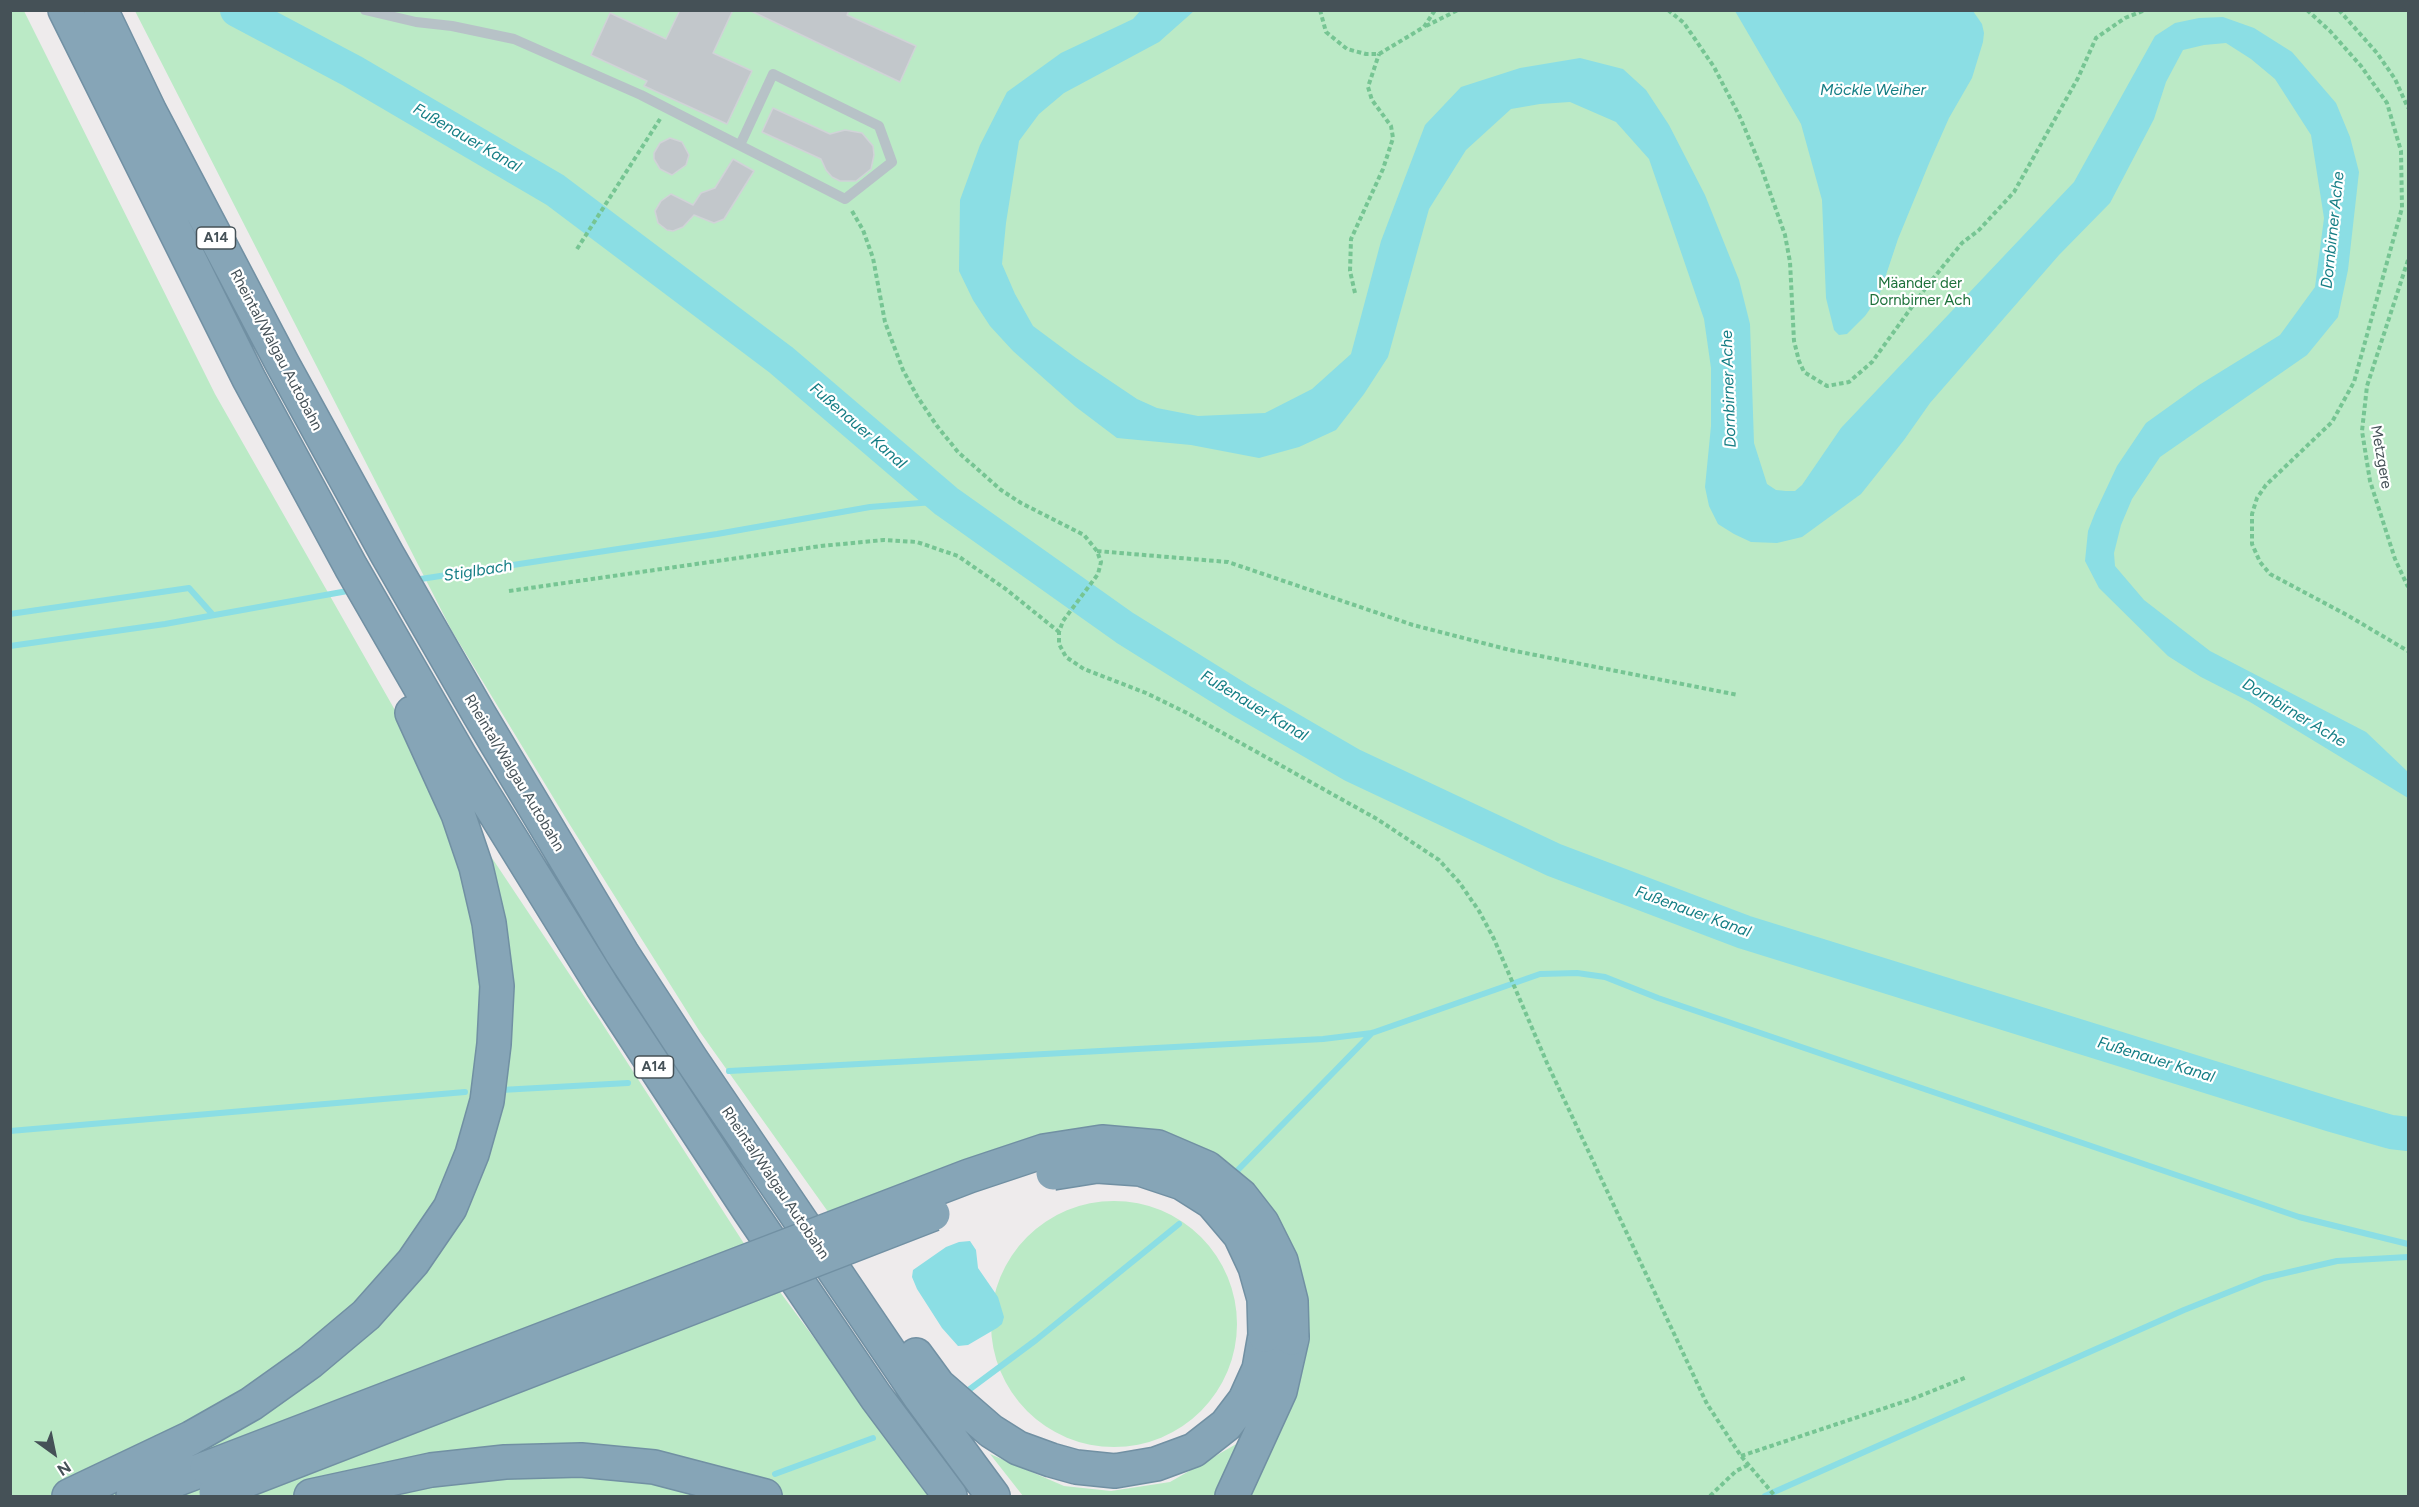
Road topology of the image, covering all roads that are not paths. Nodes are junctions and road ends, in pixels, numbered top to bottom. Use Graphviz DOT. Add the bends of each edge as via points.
graph roads {
  1 [pos="65,10"];
  2 [pos="101,10"];
  3 [pos="365,10"];
  4 [pos="740,145"];
  5 [pos="382,621"];
  6 [pos="780,1190"];
  7 [pos="1279,1336"];
  8 [pos="210,1486"];
  9 [pos="69,1497"];
  10 [pos="133,1497"];
  11 [pos="311,1497"];
  12 [pos="765,1497"];
  13 [pos="950,1497"];
  14 [pos="993,1497"];
  15 [pos="1232,1497"];
  1 -- 5 [label="highway, A14" via="249,379"];
  2 -- 6 [label="highway, Rheintal/Walgau Autobahn / A14" via="282,363 415,604 622,953"];
  3 -- 4 [label="lane" via="514,39"];
  4 -- 4 [label="lane" via="845,199 892,162 879,126 773,74"];
  5 -- 9 [label="highway" via="391,670 458,814 489,923 497,986 494,1044 487,1101 472,1154 450,1208 414,1262 366,1316 250,1404 191,1438"];
  5 -- 13 [label="highway, A14" via="461,758 602,986 876,1397"];
  6 -- 7 [label="highway" via="851,1268 938,1385 991,1431 1018,1448 1051,1460 1115,1471 1156,1464 1194,1450 1226,1425 1245,1400"];
  6 -- 14 [label="highway, Rheintal/Walgau Autobahn / A14"];
  7 -- 8 [label="highway, bridge" via="1263,1299 1256,1267 1240,1235 1212,1202 1182,1183 1140,1169 1097,1166 1045,1174 983,1195"];
  7 -- 15 [label="highway" via="1280,1391"];
  8 -- 10 [label="highway"];
  11 -- 12 [label="highway" via="431,1470 505,1462 581,1460 654,1467"];
}
